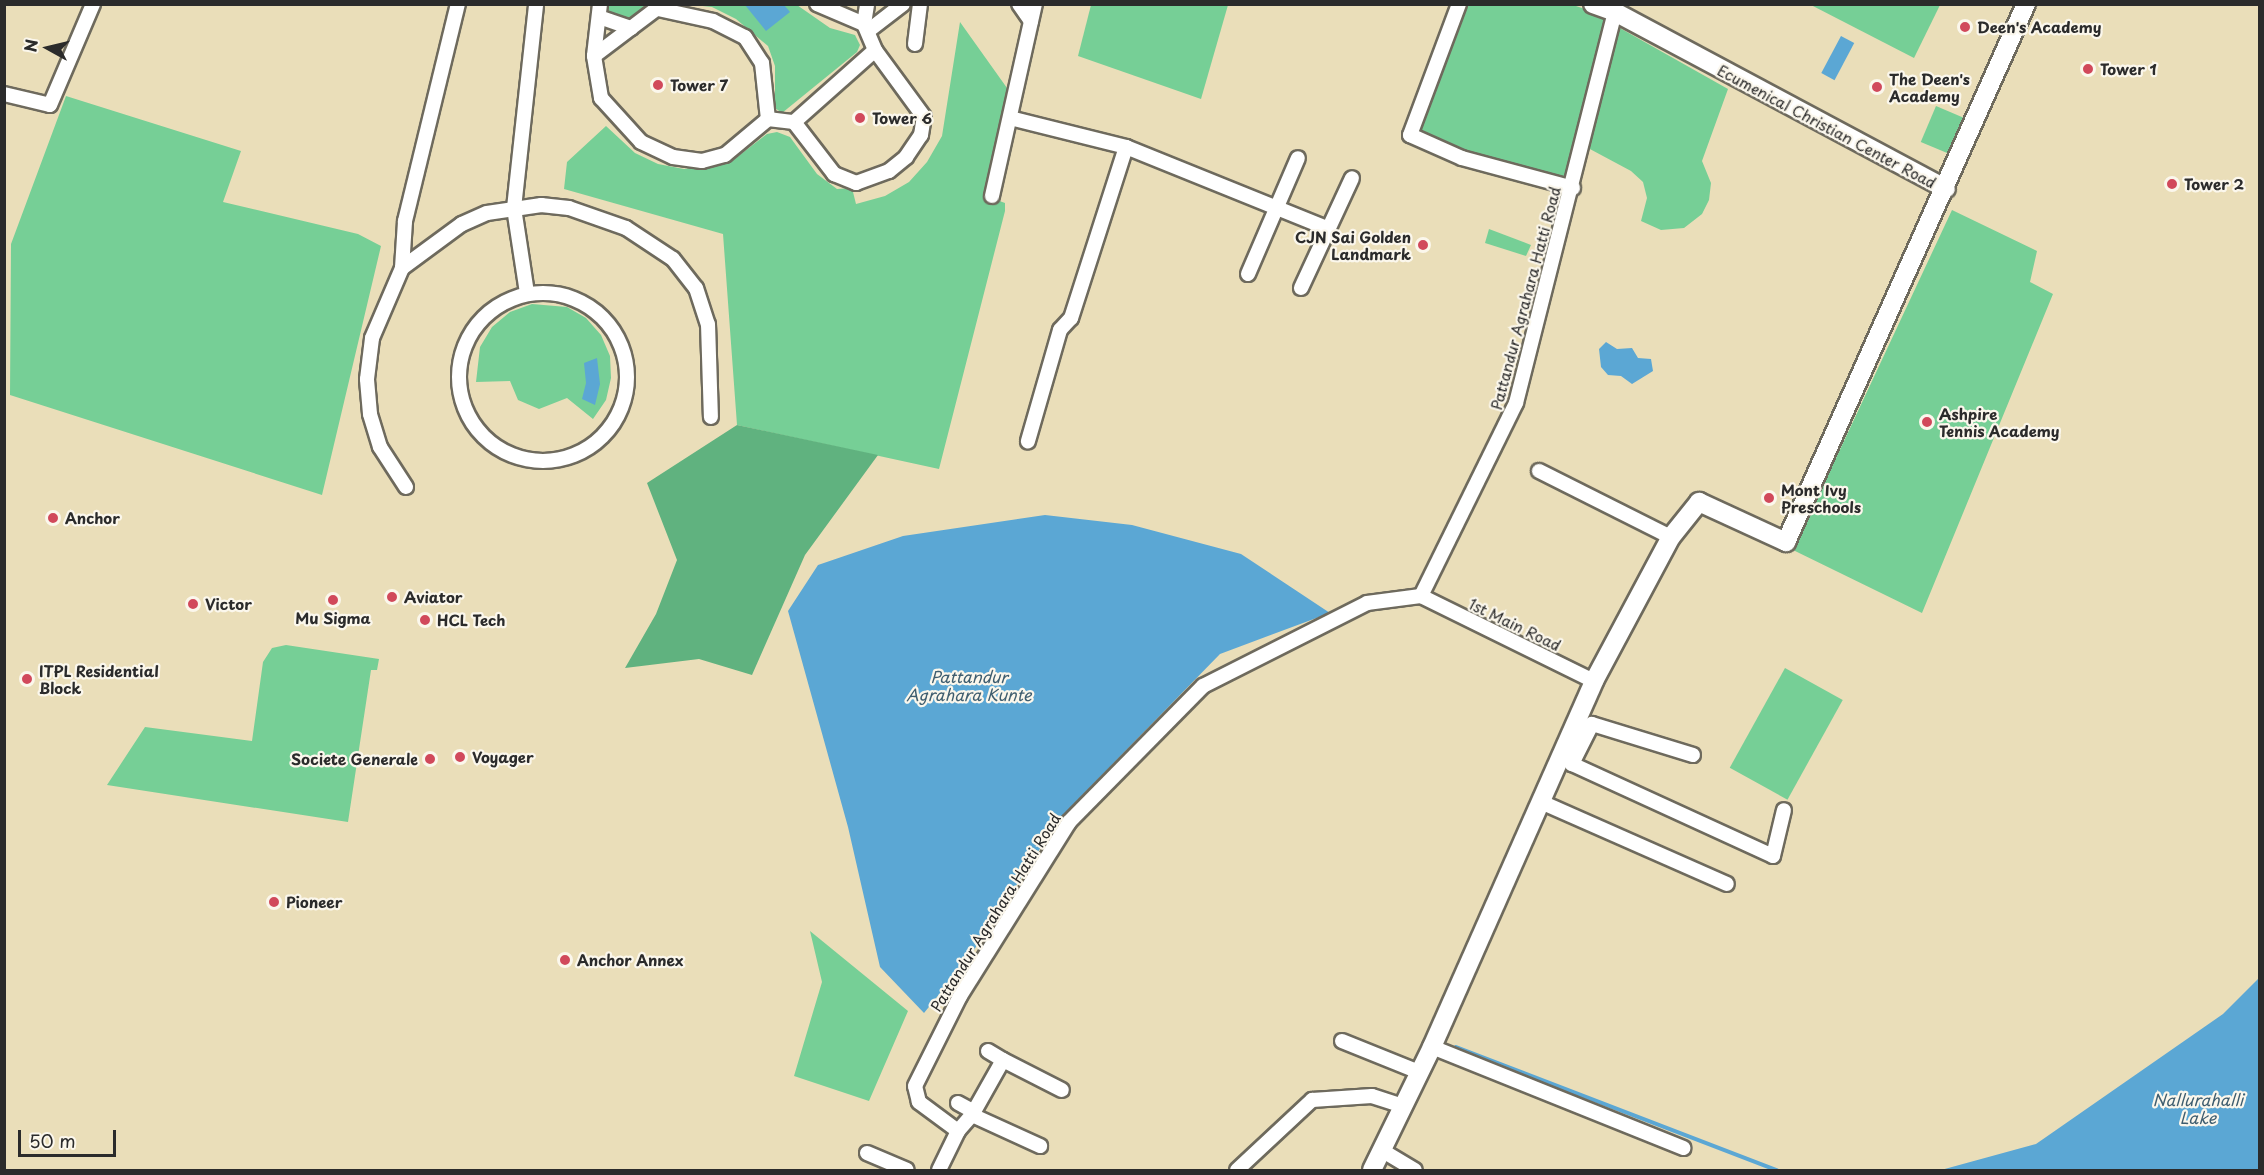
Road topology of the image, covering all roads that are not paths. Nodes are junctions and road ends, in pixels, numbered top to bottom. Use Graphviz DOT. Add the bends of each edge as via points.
graph roads {
  1 [pos="93,4"];
  2 [pos="459,4"];
  3 [pos="537,4"];
  4 [pos="818,4"];
  5 [pos="867,4"];
  6 [pos="903,4"];
  7 [pos="920,4"];
  8 [pos="1019,4"];
  9 [pos="1035,4"];
  10 [pos="1459,4"];
  11 [pos="1593,4"];
  12 [pos="2026,4"];
  13 [pos="661,7"];
  14 [pos="836,8"];
  15 [pos="600,11"];
  16 [pos="1615,12"];
  17 [pos="1031,21"];
  18 [pos="866,27"];
  19 [pos="631,28"];
  20 [pos="915,44"];
  21 [pos="875,50"];
  22 [pos="594,56"];
  23 [pos="4,94"];
  24 [pos="1010,118"];
  25 [pos="768,119"];
  26 [pos="794,122"];
  27 [pos="1126,147"];
  28 [pos="1298,158"];
  29 [pos="1352,178"];
  30 [pos="1573,188"];
  31 [pos="1946,189"];
  32 [pos="992,196"];
  33 [pos="1277,207"];
  34 [pos="514,208"];
  35 [pos="1329,229"];
  36 [pos="402,268"];
  37 [pos="1248,274"];
  38 [pos="1301,288"];
  39 [pos="527,293"];
  40 [pos="711,417"];
  41 [pos="1028,441"];
  42 [pos="1539,471"];
  43 [pos="406,487"];
  44 [pos="1671,537"];
  45 [pos="1421,596"];
  46 [pos="1594,681"];
  47 [pos="1576,740"];
  48 [pos="1693,755"];
  49 [pos="1541,802"];
  50 [pos="1784,810"];
  51 [pos="1727,884"];
  52 [pos="1342,1041"];
  53 [pos="1432,1047"];
  54 [pos="988,1051"];
  55 [pos="1004,1060"];
  56 [pos="1419,1072"];
  57 [pos="1062,1090"];
  58 [pos="958,1103"];
  59 [pos="1403,1106"];
  60 [pos="973,1114"];
  61 [pos="958,1131"];
  62 [pos="1040,1146"];
  63 [pos="1683,1148"];
  64 [pos="1383,1151"];
  65 [pos="867,1153"];
  66 [pos="907,1170"];
  67 [pos="939,1170"];
  68 [pos="1237,1170"];
  69 [pos="1372,1170"];
  70 [pos="1415,1170"];
  1 -- 23 [label="street" via="50,105"];
  2 -- 36 [label="street" via="405,221"];
  3 -- 34 [label="street"];
  4 -- 14 [label="street"];
  5 -- 18 [label="street"];
  6 -- 18 [label="street"];
  7 -- 20 [label="street"];
  8 -- 17 [label="street"];
  9 -- 17 [label="street"];
  10 -- 30 [label="street" via="1410,135 1462,159"];
  11 -- 16 [label="street, Ecumenical Christian Center Road"];
  12 -- 31 [label="street, Ecumenical Christian Center Road"];
  13 -- 19 [label="street"];
  13 -- 25 [label="street" via="713,21 746,37 762,63"];
  14 -- 18 [label="street"];
  15 -- 19 [label="street"];
  15 -- 22 [label="street"];
  16 -- 30 [label="street, Pattandur Agrahara Hatti Road"];
  16 -- 31 [label="street, Ecumenical Christian Center Road"];
  17 -- 24 [label="street"];
  18 -- 21 [label="street"];
  19 -- 22 [label="street"];
  21 -- 26 [label="street"];
  21 -- 26 [label="street" via="924,117 921,135 906,157 868,181 845,181 834,174"];
  22 -- 25 [label="street" via="601,98 641,142 657,152 702,161 724,155"];
  24 -- 27 [label="street"];
  24 -- 32 [label="street"];
  25 -- 26 [label="street"];
  27 -- 33 [label="street"];
  27 -- 41 [label="street" via="1071,318 1060,330"];
  28 -- 33 [label="street"];
  29 -- 35 [label="street"];
  30 -- 45 [label="street, Pattandur Agrahara Hatti Road" via="1516,403"];
  31 -- 44 [label="street" via="1786,542 1699,502"];
  33 -- 35 [label="street"];
  33 -- 37 [label="street"];
  34 -- 36 [label="street" via="487,213 462,224"];
  34 -- 39 [label="street"];
  34 -- 40 [label="street" via="541,205 599,216 626,228 673,259 696,288 708,324"];
  35 -- 38 [label="street"];
  36 -- 43 [label="street" via="372,338 367,379 370,414 380,447"];
  39 -- 39 [label="street" via="553,292 578,299 615,333 625,357 627,383 621,408 608,431 589,448 565,459 538,462 512,456 489,442 460,396 459,369 465,343 480,320 502,303"];
  42 -- 44 [label="street"];
  44 -- 46 [label="street"];
  45 -- 46 [label="street, 1st Main Road"];
  45 -- 61 [label="street, Pattandur Agrahara Hatti Road" via="1367,603 1216,677 1172,714 1069,822 984,957 919,1072 915,1086 919,1102"];
  46 -- 47 [label="street"];
  47 -- 48 [label="street" via="1592,724"];
  47 -- 49 [label="street"];
  47 -- 50 [label="street" via="1572,764 1773,856"];
  49 -- 51 [label="street"];
  49 -- 53 [label="street"];
  52 -- 56 [label="street"];
  53 -- 56 [label="street"];
  53 -- 63 [label="street"];
  54 -- 55 [label="street"];
  55 -- 57 [label="street"];
  55 -- 60 [label="street"];
  56 -- 59 [label="street"];
  58 -- 60 [label="street"];
  59 -- 64 [label="street"];
  59 -- 68 [label="street" via="1372,1096 1312,1100"];
  60 -- 61 [label="street"];
  60 -- 62 [label="street"];
  61 -- 67 [label="street"];
  64 -- 69 [label="street"];
  64 -- 70 [label="street"];
  65 -- 66 [label="street"];
}
